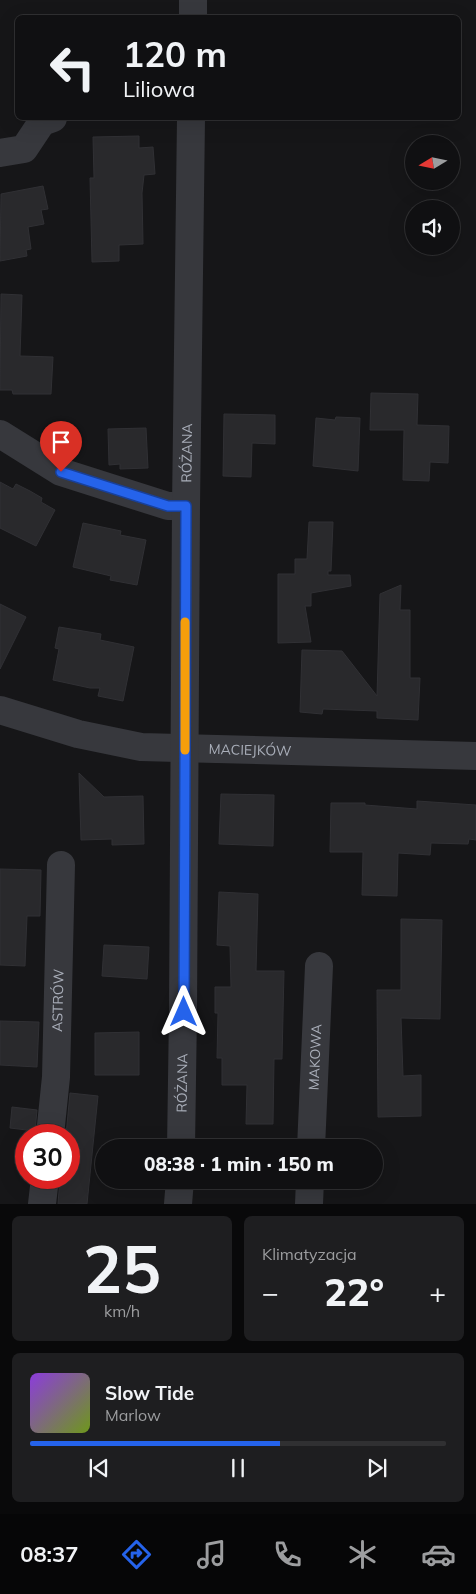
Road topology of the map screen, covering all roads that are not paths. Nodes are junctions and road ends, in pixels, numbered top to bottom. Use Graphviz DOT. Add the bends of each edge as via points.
graph roads {
  1 [pos="193,0"];
  2 [pos="193,15"];
  3 [pos="48,120"];
  4 [pos="191,120"];
  5 [pos="12,151"];
  6 [pos="0,434"];
  7 [pos="186,506"];
  8 [pos="0,710"];
  9 [pos="185,748"];
  10 [pos="476,756"];
  11 [pos="61,864"];
  12 [pos="319,966"];
  13 [pos="51,1124"];
  14 [pos="181,1139"];
  15 [pos="312,1139"];
  16 [pos="44,1189"];
  17 [pos="179,1189"];
  18 [pos="310,1189"];
  19 [pos="42,1204"];
  20 [pos="178,1204"];
  21 [pos="309,1204"];
  1 -- 2 [label="street"];
  3 -- 5 [label="street"];
  4 -- 7 [label="street, RÓŻANA"];
  6 -- 7 [label="street" via="61,472 168,506"];
  7 -- 9 [label="street, RÓŻANA"];
  8 -- 9 [label="street, MACIEJKÓW" via="78,734 141,747"];
  9 -- 10 [label="street, MACIEJKÓW"];
  9 -- 14 [label="street, RÓŻANA"];
  11 -- 13 [label="street, ASTRÓW" via="56,1078"];
  12 -- 15 [label="street, MAKOWA"];
  16 -- 19 [label="street"];
  17 -- 20 [label="street"];
  18 -- 21 [label="street"];
}
